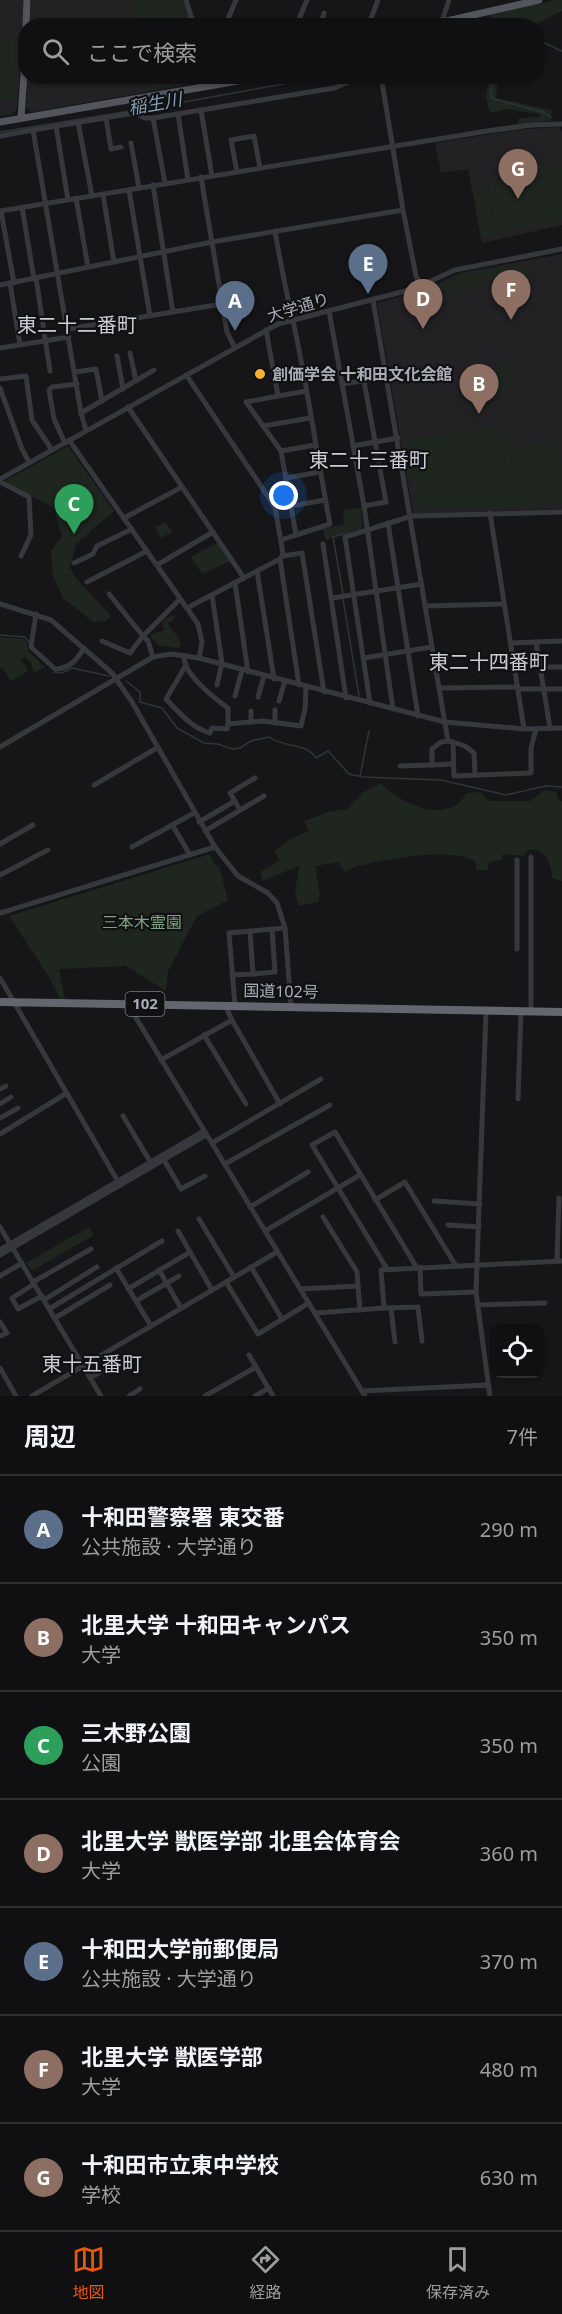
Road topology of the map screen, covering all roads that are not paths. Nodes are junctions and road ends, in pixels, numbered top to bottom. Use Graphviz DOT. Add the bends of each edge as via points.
graph roads {
  1 [pos="27,0"];
  2 [pos="186,0"];
  3 [pos="236,0"];
  4 [pos="298,0"];
  5 [pos="378,0"];
  6 [pos="449,0"];
  7 [pos="539,0"];
  8 [pos="306,2"];
  9 [pos="324,13"];
  10 [pos="26,18"];
  11 [pos="192,18"];
  12 [pos="228,18"];
  13 [pos="299,18"];
  14 [pos="322,18"];
  15 [pos="371,18"];
  16 [pos="443,18"];
  17 [pos="456,18"];
  18 [pos="23,84"];
  19 [pos="224,84"];
  20 [pos="344,84"];
  21 [pos="382,84"];
  22 [pos="213,86"];
  23 [pos="201,110"];
  24 [pos="178,114"];
  25 [pos="21,118"];
  26 [pos="106,118"];
  27 [pos="153,118"];
  28 [pos="0,122"];
  29 [pos="78,122"];
  30 [pos="562,123"];
  31 [pos="56,126"];
  32 [pos="33,130"];
  33 [pos="0,136"];
  34 [pos="131,143"];
  35 [pos="391,146"];
  36 [pos="121,147"];
  37 [pos="260,168"];
  38 [pos="237,172"];
  39 [pos="212,176"];
  40 [pos="201,177"];
  41 [pos="188,180"];
  42 [pos="165,183"];
  43 [pos="153,185"];
  44 [pos="139,188"];
  45 [pos="129,190"];
  46 [pos="103,194"];
  47 [pos="92,196"];
  48 [pos="76,198"];
  49 [pos="68,200"];
  50 [pos="46,203"];
  51 [pos="22,207"];
  52 [pos="403,210"];
  53 [pos="1,211"];
  54 [pos="275,231"];
  55 [pos="212,242"];
  56 [pos="562,249"];
  57 [pos="163,251"];
  58 [pos="140,256"];
  59 [pos="114,262"];
  60 [pos="88,267"];
  61 [pos="58,274"];
  62 [pos="35,278"];
  63 [pos="12,283"];
  64 [pos="0,285"];
  65 [pos="421,286"];
  66 [pos="373,300"];
  67 [pos="222,304"];
  68 [pos="329,311"];
  69 [pos="173,312"];
  70 [pos="150,316"];
  71 [pos="293,320"];
  72 [pos="68,329"];
  73 [pos="266,330"];
  74 [pos="69,337"];
  75 [pos="46,341"];
  76 [pos="20,345"];
  77 [pos="0,348"];
  78 [pos="235,348"];
  79 [pos="130,353"];
  80 [pos="117,356"];
  81 [pos="154,370"];
  82 [pos="50,371"];
  83 [pos="75,372"];
  84 [pos="187,376"];
  85 [pos="387,377"];
  86 [pos="0,379"];
  87 [pos="136,381"];
  88 [pos="364,381"];
  89 [pos="77,384"];
  90 [pos="342,384"];
  91 [pos="0,388"];
  92 [pos="123,389"];
  93 [pos="306,391"];
  94 [pos="278,396"];
  95 [pos="102,401"];
  96 [pos="128,407"];
  97 [pos="81,412"];
  98 [pos="310,418"];
  99 [pos="263,426"];
  100 [pos="86,430"];
  101 [pos="398,438"];
  102 [pos="67,442"];
  103 [pos="375,442"];
  104 [pos="315,445"];
  105 [pos="353,446"];
  106 [pos="52,450"];
  107 [pos="281,451"];
  108 [pos="30,462"];
  109 [pos="320,472"];
  110 [pos="286,478"];
  111 [pos="0,481"];
  112 [pos="182,487"];
  113 [pos="325,500"];
  114 [pos="291,506"];
  115 [pos="364,506"];
  116 [pos="562,512"];
  117 [pos="490,513"];
  118 [pos="412,516"];
  119 [pos="123,518"];
  120 [pos="388,523"];
  121 [pos="132,529"];
  122 [pos="366,531"];
  123 [pos="213,532"];
  124 [pos="296,535"];
  125 [pos="281,540"];
  126 [pos="324,544"];
  127 [pos="147,551"];
  128 [pos="21,556"];
  129 [pos="281,557"];
  130 [pos="74,563"];
  131 [pos="157,565"];
  132 [pos="257,571"];
  133 [pos="244,578"];
  134 [pos="87,582"];
  135 [pos="235,583"];
  136 [pos="422,584"];
  137 [pos="398,588"];
  138 [pos="375,592"];
  139 [pos="109,594"];
  140 [pos="212,595"];
  141 [pos="353,595"];
  142 [pos="332,598"];
  143 [pos="180,599"];
  144 [pos="0,604"];
  145 [pos="503,604"];
  146 [pos="426,606"];
  147 [pos="187,608"];
  148 [pos="36,614"];
  149 [pos="143,636"];
  150 [pos="102,641"];
  151 [pos="562,641"];
  152 [pos="536,642"];
  153 [pos="511,643"];
  154 [pos="432,647"];
  155 [pos="84,648"];
  156 [pos="409,651"];
  157 [pos="386,654"];
  158 [pos="184,655"];
  159 [pos="153,657"];
  160 [pos="199,658"];
  161 [pos="364,658"];
  162 [pos="222,665"];
  163 [pos="186,666"];
  164 [pos="540,667"];
  165 [pos="562,667"];
  166 [pos="245,671"];
  167 [pos="264,676"];
  168 [pos="115,678"];
  169 [pos="274,679"];
  170 [pos="285,681"];
  171 [pos="217,686"];
  172 [pos="302,686"];
  173 [pos="439,688"];
  174 [pos="518,688"];
  175 [pos="543,689"];
  176 [pos="562,689"];
  177 [pos="324,692"];
  178 [pos="235,696"];
  179 [pos="258,697"];
  180 [pos="346,698"];
  181 [pos="279,701"];
  182 [pos="370,703"];
  183 [pos="393,709"];
  184 [pos="275,710"];
  185 [pos="250,711"];
  186 [pos="418,716"];
  187 [pos="251,722"];
  188 [pos="445,722"];
  189 [pos="275,723"];
  190 [pos="228,724"];
  191 [pos="550,728"];
  192 [pos="562,728"];
  193 [pos="524,729"];
  194 [pos="536,729"];
  195 [pos="451,742"];
  196 [pos="0,747"];
  197 [pos="157,748"];
  198 [pos="432,765"];
  199 [pos="453,765"];
  200 [pos="400,766"];
  201 [pos="475,774"];
  202 [pos="255,778"];
  203 [pos="94,785"];
  204 [pos="264,796"];
  205 [pos="235,801"];
  206 [pos="240,810"];
  207 [pos="194,813"];
  208 [pos="200,822"];
  209 [pos="33,825"];
  210 [pos="173,826"];
  211 [pos="205,831"];
  212 [pos="0,844"];
  213 [pos="132,847"];
  214 [pos="215,847"];
  215 [pos="48,850"];
  216 [pos="190,855"];
  217 [pos="531,857"];
  218 [pos="517,860"];
  219 [pos="0,875"];
  220 [pos="517,901"];
  221 [pos="530,901"];
  222 [pos="0,914"];
  223 [pos="285,928"];
  224 [pos="272,929"];
  225 [pos="250,931"];
  226 [pos="517,949"];
  227 [pos="288,971"];
  228 [pos="275,972"];
  229 [pos="253,974"];
  230 [pos="232,975"];
  231 [pos="0,978"];
  232 [pos="0,1002"];
  233 [pos="14,1003"];
  234 [pos="127,1004"];
  235 [pos="225,1005"];
  236 [pos="235,1005"];
  237 [pos="291,1007"];
  238 [pos="486,1011"];
  239 [pos="521,1011"];
  240 [pos="531,1012"];
  241 [pos="562,1012"];
  242 [pos="232,1020"];
  243 [pos="204,1035"];
  244 [pos="160,1060"];
  245 [pos="321,1079"];
  246 [pos="67,1093"];
  247 [pos="11,1097"];
  248 [pos="518,1099"];
  249 [pos="0,1104"];
  250 [pos="246,1104"];
  251 [pos="280,1104"];
  252 [pos="330,1105"];
  253 [pos="18,1108"];
  254 [pos="123,1116"];
  255 [pos="0,1118"];
  256 [pos="205,1133"];
  257 [pos="0,1134"];
  258 [pos="212,1143"];
  259 [pos="164,1160"];
  260 [pos="151,1164"];
  261 [pos="225,1164"];
  262 [pos="308,1172"];
  263 [pos="360,1175"];
  264 [pos="205,1176"];
  265 [pos="119,1183"];
  266 [pos="339,1188"];
  267 [pos="559,1198"];
  268 [pos="375,1200"];
  269 [pos="434,1201"];
  270 [pos="480,1204"];
  271 [pos="250,1207"];
  272 [pos="323,1217"];
  273 [pos="198,1219"];
  274 [pos="448,1225"];
  275 [pos="0,1227"];
  276 [pos="479,1227"];
  277 [pos="178,1231"];
  278 [pos="265,1232"];
  279 [pos="162,1241"];
  280 [pos="11,1246"];
  281 [pos="91,1248"];
  282 [pos="0,1250"];
  283 [pos="190,1252"];
  284 [pos="277,1252"];
  285 [pos="0,1256"];
  286 [pos="560,1261"];
  287 [pos="22,1263"];
  288 [pos="476,1265"];
  289 [pos="456,1266"];
  290 [pos="97,1267"];
  291 [pos="251,1267"];
  292 [pos="116,1268"];
  293 [pos="418,1268"];
  294 [pos="387,1269"];
  295 [pos="159,1270"];
  296 [pos="0,1276"];
  297 [pos="179,1276"];
  298 [pos="234,1277"];
  299 [pos="226,1282"];
  300 [pos="34,1283"];
  301 [pos="166,1283"];
  302 [pos="110,1285"];
  303 [pos="358,1286"];
  304 [pos="128,1289"];
  305 [pos="300,1289"];
  306 [pos="212,1290"];
  307 [pos="476,1292"];
  308 [pos="43,1298"];
  309 [pos="136,1301"];
  310 [pos="309,1303"];
  311 [pos="545,1303"];
  312 [pos="477,1305"];
  313 [pos="181,1308"];
  314 [pos="387,1308"];
  315 [pos="49,1309"];
  316 [pos="360,1310"];
  317 [pos="316,1313"];
  318 [pos="55,1318"];
  319 [pos="282,1319"];
  320 [pos="0,1322"];
  321 [pos="151,1326"];
  322 [pos="0,1336"];
  323 [pos="423,1341"];
  324 [pos="395,1342"];
  325 [pos="249,1355"];
  326 [pos="123,1359"];
  327 [pos="83,1366"];
  328 [pos="256,1366"];
  329 [pos="0,1368"];
  330 [pos="90,1378"];
  331 [pos="3,1381"];
  332 [pos="488,1384"];
  333 [pos="268,1388"];
  334 [pos="140,1389"];
  335 [pos="364,1393"];
  336 [pos="16,1396"];
  337 [pos="33,1396"];
  338 [pos="101,1396"];
  339 [pos="129,1396"];
  340 [pos="205,1396"];
  341 [pos="255,1396"];
  342 [pos="273,1396"];
  343 [pos="490,1396"];
  1 -- 10 [label="main road"];
  2 -- 11 [label="street"];
  3 -- 12 [label="street"];
  4 -- 8 [label="street"];
  5 -- 15 [label="street"];
  6 -- 16 [label="street"];
  7 -- 17 [label="main road"];
  8 -- 13 [label="street"];
  9 -- 14 [label="street"];
  18 -- 25 [label="main road"];
  19 -- 22 [label="main road"];
  20 -- 23 [label="street"];
  21 -- 35 [label="street"];
  22 -- 25 [label="main road"];
  23 -- 24 [label="street"];
  23 -- 39 [label="street"];
  24 -- 27 [label="street"];
  24 -- 41 [label="street"];
  25 -- 28 [label="main road"];
  26 -- 27 [label="street" via="134,113"];
  26 -- 29 [label="street"];
  26 -- 36 [label="street" via="111,149"];
  27 -- 42 [label="street"];
  29 -- 31 [label="street"];
  29 -- 47 [label="street"];
  30 -- 35 [label="street"];
  31 -- 32 [label="street"];
  31 -- 49 [label="street"];
  32 -- 33 [label="street"];
  32 -- 50 [label="street"];
  34 -- 44 [label="street"];
  35 -- 37 [label="street"];
  35 -- 52 [label="street"];
  37 -- 38 [label="street"];
  37 -- 38 [label="street" via="255,136 231,140"];
  38 -- 39 [label="street"];
  39 -- 40 [label="street"];
  40 -- 41 [label="street"];
  40 -- 55 [label="street"];
  41 -- 42 [label="street"];
  42 -- 43 [label="street"];
  43 -- 44 [label="street"];
  43 -- 57 [label="street"];
  44 -- 45 [label="street"];
  45 -- 46 [label="street"];
  45 -- 58 [label="street"];
  46 -- 47 [label="street"];
  46 -- 59 [label="street"];
  47 -- 48 [label="street"];
  48 -- 49 [label="street"];
  48 -- 60 [label="street"];
  49 -- 50 [label="street"];
  50 -- 51 [label="street"];
  50 -- 61 [label="street"];
  51 -- 53 [label="street"];
  51 -- 62 [label="street"];
  52 -- 54 [label="street"];
  52 -- 65 [label="street"];
  53 -- 63 [label="street"];
  54 -- 55 [label="street"];
  54 -- 71 [label="street"];
  55 -- 57 [label="street"];
  55 -- 67 [label="street"];
  56 -- 65 [label="street, 大学通り" via="455,270"];
  57 -- 58 [label="street"];
  57 -- 69 [label="street"];
  58 -- 59 [label="street"];
  58 -- 70 [label="street"];
  59 -- 60 [label="street"];
  60 -- 61 [label="street"];
  61 -- 62 [label="street"];
  61 -- 72 [label="street"];
  62 -- 63 [label="street"];
  62 -- 75 [label="street"];
  63 -- 64 [label="street"];
  63 -- 76 [label="street"];
  65 -- 66 [label="street, 大学通り"];
  66 -- 68 [label="street, 大学通り"];
  66 -- 85 [label="street"];
  67 -- 69 [label="street"];
  67 -- 78 [label="street" via="227,332"];
  68 -- 71 [label="street, 大学通り"];
  68 -- 90 [label="street"];
  69 -- 70 [label="street"];
  70 -- 72 [label="street"];
  71 -- 73 [label="street, 大学通り"];
  71 -- 93 [label="street"];
  72 -- 74 [label="street"];
  73 -- 78 [label="street, 大学通り"];
  73 -- 94 [label="street"];
  74 -- 75 [label="street"];
  74 -- 83 [label="street"];
  75 -- 76 [label="street"];
  75 -- 82 [label="street"];
  76 -- 77 [label="street"];
  78 -- 84 [label="street, 大学通り"];
  79 -- 87 [label="street"];
  80 -- 92 [label="street"];
  81 -- 87 [label="street"];
  83 -- 89 [label="street"];
  83 -- 95 [label="street" via="96,369"];
  84 -- 96 [label="street, 大学通り"];
  84 -- 125 [label="street" via="275,507"];
  85 -- 88 [label="street"];
  85 -- 101 [label="street"];
  86 -- 106 [label="street" via="26,376 32,420"];
  87 -- 92 [label="street"];
  88 -- 90 [label="street"];
  88 -- 103 [label="street"];
  89 -- 97 [label="street"];
  89 -- 102 [label="street" via="49,390 54,419"];
  90 -- 105 [label="street"];
  91 -- 108 [label="street"];
  92 -- 95 [label="street"];
  93 -- 94 [label="street"];
  93 -- 98 [label="street"];
  94 -- 99 [label="street" via="246,402"];
  95 -- 97 [label="street"];
  96 -- 100 [label="street, 大学通り"];
  96 -- 112 [label="street"];
  97 -- 100 [label="street"];
  98 -- 99 [label="street"];
  98 -- 104 [label="street"];
  99 -- 107 [label="street"];
  100 -- 102 [label="street, 大学通り"];
  101 -- 103 [label="street"];
  101 -- 118 [label="street"];
  102 -- 106 [label="street, 大学通り"];
  102 -- 119 [label="street"];
  103 -- 105 [label="street"];
  103 -- 115 [label="street" via="386,502"];
  104 -- 107 [label="street"];
  104 -- 109 [label="street"];
  105 -- 115 [label="street"];
  106 -- 108 [label="street, 大学通り"];
  107 -- 110 [label="street"];
  108 -- 111 [label="street, 大学通り"];
  109 -- 110 [label="street"];
  109 -- 113 [label="street"];
  110 -- 114 [label="street"];
  111 -- 128 [label="street" via="29,497 31,535"];
  112 -- 119 [label="street"];
  112 -- 123 [label="street"];
  113 -- 114 [label="street"];
  113 -- 124 [label="street" via="330,524"];
  114 -- 124 [label="street"];
  115 -- 122 [label="street"];
  116 -- 117 [label="street"];
  117 -- 118 [label="street"];
  117 -- 145 [label="street"];
  118 -- 120 [label="street"];
  118 -- 136 [label="street"];
  119 -- 121 [label="street"];
  120 -- 122 [label="street"];
  120 -- 137 [label="street"];
  121 -- 127 [label="street"];
  121 -- 130 [label="street" via="97,546 93,554"];
  122 -- 138 [label="street"];
  122 -- 141 [label="street" via="345,537"];
  123 -- 131 [label="street"];
  123 -- 133 [label="street"];
  124 -- 125 [label="street"];
  125 -- 129 [label="street"];
  126 -- 142 [label="street"];
  127 -- 131 [label="street"];
  127 -- 134 [label="street"];
  129 -- 132 [label="street"];
  129 -- 172 [label="street"];
  129 -- 177 [label="street" via="302,553"];
  131 -- 143 [label="street"];
  132 -- 133 [label="street"];
  132 -- 169 [label="street"];
  133 -- 135 [label="street"];
  135 -- 140 [label="street"];
  135 -- 166 [label="street"];
  136 -- 137 [label="street"];
  136 -- 146 [label="street"];
  137 -- 138 [label="street"];
  137 -- 156 [label="street"];
  138 -- 141 [label="street"];
  138 -- 157 [label="street"];
  139 -- 149 [label="street"];
  140 -- 147 [label="street"];
  140 -- 162 [label="street"];
  141 -- 142 [label="street"];
  141 -- 161 [label="street"];
  142 -- 180 [label="street"];
  143 -- 147 [label="street"];
  143 -- 149 [label="street"];
  144 -- 148 [label="street"];
  145 -- 146 [label="street"];
  145 -- 153 [label="street"];
  146 -- 154 [label="street"];
  147 -- 160 [label="street" via="202,635"];
  148 -- 155 [label="street" via="51,620"];
  148 -- 155 [label="street" via="31,647 55,669 78,659"];
  149 -- 150 [label="street" via="130,653"];
  149 -- 159 [label="street"];
  151 -- 152 [label="street"];
  152 -- 153 [label="street"];
  152 -- 164 [label="street"];
  153 -- 174 [label="street"];
  154 -- 156 [label="street"];
  154 -- 173 [label="street"];
  155 -- 168 [label="street"];
  156 -- 157 [label="street"];
  156 -- 186 [label="street"];
  157 -- 161 [label="street"];
  157 -- 183 [label="street"];
  158 -- 159 [label="street"];
  158 -- 160 [label="street"];
  158 -- 163 [label="street"];
  159 -- 168 [label="street"];
  160 -- 162 [label="street"];
  161 -- 182 [label="street"];
  162 -- 166 [label="street"];
  162 -- 171 [label="street"];
  163 -- 190 [label="street" via="204,690 228,708"];
  163 -- 190 [label="street" via="166,699 198,729 210,733 212,728 227,729"];
  164 -- 165 [label="street"];
  164 -- 175 [label="street"];
  166 -- 167 [label="street"];
  166 -- 178 [label="street"];
  167 -- 169 [label="street"];
  167 -- 179 [label="street"];
  168 -- 196 [label="street"];
  168 -- 197 [label="street"];
  169 -- 170 [label="street"];
  170 -- 172 [label="street"];
  170 -- 181 [label="street"];
  172 -- 177 [label="street"];
  172 -- 189 [label="street" via="305,710 301,726"];
  173 -- 174 [label="street"];
  173 -- 188 [label="street"];
  174 -- 175 [label="street"];
  174 -- 193 [label="street"];
  175 -- 176 [label="street"];
  175 -- 191 [label="street"];
  177 -- 180 [label="street"];
  180 -- 182 [label="street"];
  182 -- 183 [label="street"];
  183 -- 186 [label="street"];
  184 -- 189 [label="street"];
  185 -- 187 [label="street"];
  186 -- 188 [label="street"];
  187 -- 189 [label="street"];
  187 -- 190 [label="street"];
  188 -- 193 [label="street"];
  188 -- 195 [label="street"];
  191 -- 192 [label="street"];
  191 -- 194 [label="street"];
  193 -- 194 [label="street"];
  194 -- 201 [label="street" via="531,773"];
  195 -- 198 [label="street" via="432,749"];
  195 -- 199 [label="street"];
  195 -- 201 [label="street" via="474,753"];
  197 -- 203 [label="street"];
  197 -- 207 [label="street"];
  198 -- 199 [label="street"];
  198 -- 200 [label="street"];
  199 -- 201 [label="street" via="454,776"];
  202 -- 205 [label="street" via="230,793"];
  204 -- 206 [label="street"];
  205 -- 206 [label="street"];
  205 -- 208 [label="street"];
  206 -- 211 [label="street"];
  207 -- 208 [label="street"];
  207 -- 210 [label="street"];
  208 -- 211 [label="street"];
  209 -- 212 [label="street"];
  210 -- 213 [label="street"];
  210 -- 216 [label="street"];
  211 -- 214 [label="street"];
  214 -- 216 [label="street"];
  214 -- 223 [label="street" via="244,881 272,896"];
  215 -- 219 [label="street"];
  216 -- 222 [label="street"];
  217 -- 221 [label="street"];
  218 -- 220 [label="street"];
  220 -- 221 [label="street"];
  220 -- 226 [label="street"];
  221 -- 240 [label="street"];
  223 -- 224 [label="street"];
  223 -- 227 [label="street"];
  224 -- 225 [label="street"];
  224 -- 228 [label="street"];
  225 -- 229 [label="street"];
  225 -- 230 [label="street" via="229,933"];
  227 -- 228 [label="street"];
  227 -- 237 [label="street"];
  228 -- 229 [label="street"];
  229 -- 230 [label="street"];
  230 -- 236 [label="street"];
  231 -- 233 [label="street"];
  232 -- 233 [label="highway, 国道102号 / 102"];
  233 -- 234 [label="highway, 国道102号 / 102"];
  233 -- 246 [label="street"];
  234 -- 235 [label="highway, 国道102号 / 102"];
  234 -- 244 [label="street"];
  235 -- 236 [label="highway, 国道102号 / 102"];
  235 -- 242 [label="street"];
  236 -- 237 [label="highway, 国道102号 / 102"];
  237 -- 238 [label="highway, 国道102号 / 102"];
  238 -- 239 [label="highway, 国道102号 / 102"];
  238 -- 270 [label="street"];
  239 -- 240 [label="highway, 国道102号 / 102"];
  239 -- 248 [label="street"];
  240 -- 241 [label="highway, 国道102号 / 102"];
  242 -- 243 [label="street"];
  242 -- 251 [label="street"];
  243 -- 244 [label="street"];
  243 -- 250 [label="street"];
  244 -- 256 [label="street"];
  245 -- 251 [label="street"];
  246 -- 257 [label="street"];
  246 -- 265 [label="street"];
  247 -- 249 [label="street"];
  251 -- 258 [label="street"];
  252 -- 261 [label="street"];
  253 -- 255 [label="street"];
  254 -- 260 [label="street"];
  256 -- 258 [label="street"];
  256 -- 259 [label="street"];
  256 -- 260 [label="street"];
  258 -- 261 [label="street"];
  259 -- 260 [label="street"];
  259 -- 264 [label="street" via="181,1189"];
  260 -- 265 [label="street"];
  261 -- 271 [label="street"];
  262 -- 271 [label="street"];
  263 -- 266 [label="street"];
  263 -- 266 [label="street" via="335,1132 312,1145"];
  263 -- 268 [label="street"];
  265 -- 280 [label="street"];
  266 -- 278 [label="street"];
  266 -- 294 [label="street"];
  267 -- 286 [label="street"];
  268 -- 289 [label="street" via="405,1182"];
  268 -- 293 [label="street"];
  269 -- 270 [label="street"];
  270 -- 276 [label="street"];
  271 -- 278 [label="street"];
  272 -- 303 [label="street" via="357,1272"];
  273 -- 298 [label="street"];
  274 -- 276 [label="street"];
  275 -- 280 [label="street"];
  276 -- 288 [label="street"];
  277 -- 283 [label="street"];
  278 -- 284 [label="street"];
  279 -- 292 [label="street"];
  280 -- 282 [label="street"];
  280 -- 285 [label="street"];
  280 -- 287 [label="street"];
  281 -- 300 [label="street"];
  283 -- 295 [label="street"];
  283 -- 306 [label="street"];
  284 -- 291 [label="street"];
  284 -- 305 [label="street"];
  286 -- 288 [label="street"];
  287 -- 296 [label="street"];
  287 -- 300 [label="street"];
  288 -- 289 [label="street"];
  288 -- 307 [label="street"];
  289 -- 293 [label="street"];
  290 -- 308 [label="street"];
  291 -- 298 [label="street"];
  291 -- 319 [label="street"];
  292 -- 304 [label="street"];
  292 -- 315 [label="street"];
  293 -- 294 [label="street"];
  293 -- 307 [label="street" via="421,1294"];
  294 -- 314 [label="street" via="381,1270"];
  295 -- 301 [label="street"];
  295 -- 304 [label="street"];
  297 -- 301 [label="street"];
  298 -- 299 [label="street"];
  299 -- 306 [label="street"];
  299 -- 319 [label="street" via="258,1334"];
  300 -- 308 [label="street"];
  300 -- 308 [label="street" via="12,1298 18,1309"];
  301 -- 309 [label="street"];
  301 -- 313 [label="street"];
  302 -- 318 [label="street"];
  303 -- 305 [label="street"];
  303 -- 316 [label="street"];
  304 -- 309 [label="street"];
  305 -- 310 [label="street"];
  306 -- 313 [label="street"];
  307 -- 312 [label="street"];
  308 -- 315 [label="street"];
  309 -- 321 [label="street"];
  310 -- 317 [label="street"];
  310 -- 319 [label="street"];
  311 -- 312 [label="street"];
  312 -- 332 [label="street"];
  313 -- 321 [label="street"];
  314 -- 316 [label="street"];
  314 -- 323 [label="street" via="418,1307"];
  314 -- 324 [label="street"];
  315 -- 318 [label="street"];
  316 -- 317 [label="street"];
  317 -- 335 [label="street"];
  318 -- 327 [label="street"];
  320 -- 322 [label="street" via="7,1333"];
  321 -- 327 [label="street"];
  325 -- 328 [label="street"];
  326 -- 330 [label="street"];
  327 -- 330 [label="street"];
  327 -- 337 [label="street"];
  328 -- 333 [label="street"];
  328 -- 340 [label="street"];
  329 -- 331 [label="street"];
  330 -- 338 [label="street"];
  331 -- 336 [label="street"];
  332 -- 335 [label="street"];
  332 -- 343 [label="street"];
  333 -- 341 [label="street"];
  333 -- 342 [label="street"];
  334 -- 339 [label="street"];
}
